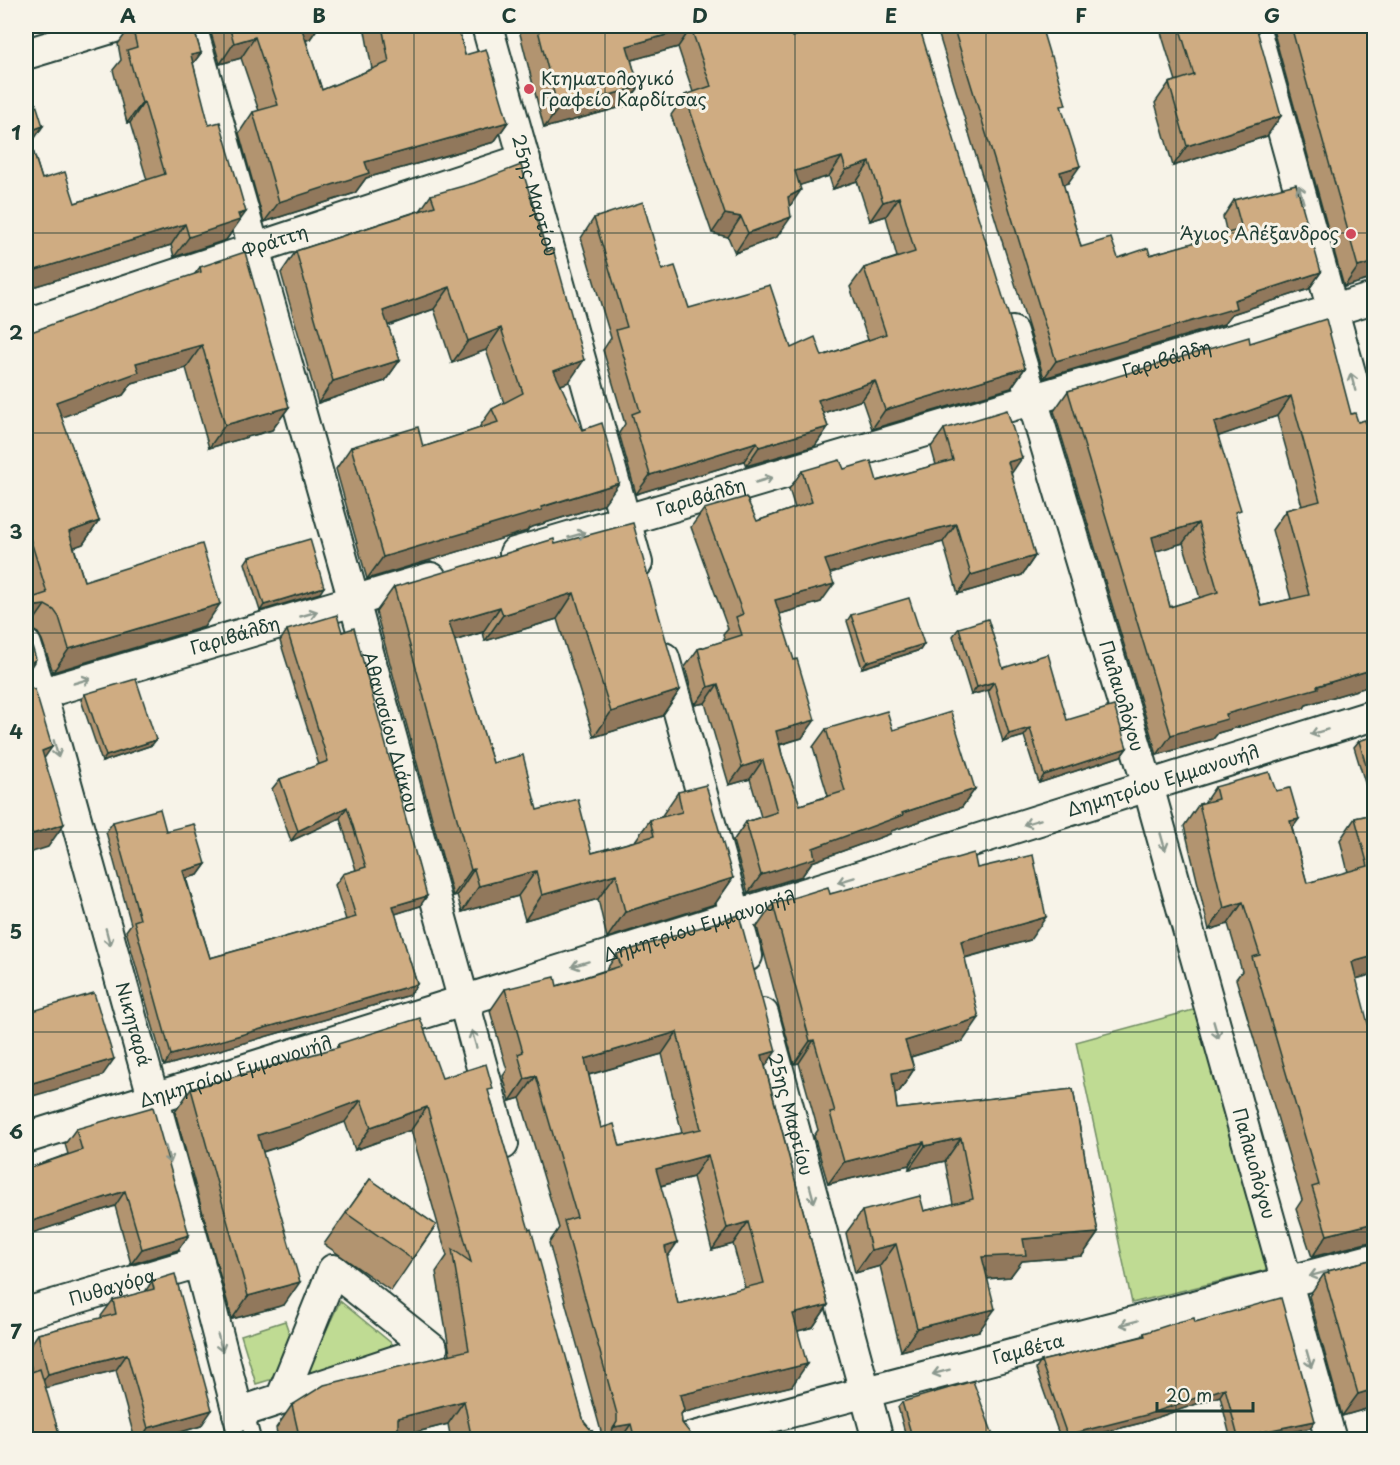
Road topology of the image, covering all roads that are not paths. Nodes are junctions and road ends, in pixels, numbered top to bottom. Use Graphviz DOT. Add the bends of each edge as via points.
graph roads {
  1 [pos="118,26"];
  2 [pos="191,26"];
  3 [pos="487,26"];
  4 [pos="1254,26"];
  5 [pos="26,54"];
  6 [pos="525,159"];
  7 [pos="255,249"];
  8 [pos="1374,298"];
  9 [pos="1006,311"];
  10 [pos="1334,312"];
  11 [pos="26,324"];
  12 [pos="1033,400"];
  13 [pos="1374,459"];
  14 [pos="626,520"];
  15 [pos="490,561"];
  16 [pos="456,571"];
  17 [pos="645,588"];
  18 [pos="354,601"];
  19 [pos="657,633"];
  20 [pos="26,645"];
  21 [pos="33,695"];
  22 [pos="1374,715"];
  23 [pos="1148,786"];
  24 [pos="736,915"];
  25 [pos="463,1001"];
  26 [pos="153,1098"];
  27 [pos="26,1138"];
  28 [pos="511,1174"];
  29 [pos="1374,1259"];
  30 [pos="199,1262"];
  31 [pos="1287,1282"];
  32 [pos="26,1313"];
  33 [pos="866,1392"];
  34 [pos="281,1399"];
  35 [pos="238,1431"];
  36 [pos="683,1440"];
  37 [pos="878,1440"];
  38 [pos="1331,1440"];
  1 -- 5 [label="street"];
  2 -- 7 [label="street, Αθανασίου Διάκου"];
  3 -- 6 [label="street, 25ης Μαρτίου"];
  10 -- 4 [label="street, one-way"];
  6 -- 7 [label="street, Φράττη"];
  6 -- 14 [label="street, 25ης Μαρτίου"];
  7 -- 11 [label="street, Φράττη"];
  7 -- 18 [label="street, Αθανασίου Διάκου"];
  8 -- 10 [label="street, Γαριβάλδη"];
  9 -- 12 [label="street, Παλαιολόγου"];
  10 -- 12 [label="street, Γαριβάλδη"];
  13 -- 10 [label="street, one-way"];
  14 -- 12 [label="street, Γαριβάλδη, one-way"];
  12 -- 23 [label="street, Παλαιολόγου"];
  15 -- 14 [label="street, Γαριβάλδη, one-way"];
  14 -- 17 [label="street, 25ης Μαρτίου"];
  16 -- 18 [label="street, Γαριβάλδη"];
  21 -- 18 [label="street, Γαριβάλδη, one-way"];
  18 -- 25 [label="street, Αθανασίου Διάκου"];
  19 -- 24 [label="street, 25ης Μαρτίου"];
  20 -- 21 [label="street, Νικηταρά"];
  21 -- 26 [label="street, Νικηταρά, one-way"];
  22 -- 23 [label="street, Δημητρίου Εμμανουήλ, one-way"];
  23 -- 24 [label="street, Δημητρίου Εμμανουήλ, one-way"];
  23 -- 31 [label="street, Παλαιολόγου, one-way"];
  24 -- 25 [label="street, Δημητρίου Εμμανουήλ, one-way"];
  24 -- 33 [label="street, 25ης Μαρτίου, one-way"];
  25 -- 26 [label="street, Δημητρίου Εμμανουήλ"];
  28 -- 25 [label="street, Αθανασίου Διάκου, one-way"];
  26 -- 27 [label="street, Δημητρίου Εμμανουήλ"];
  26 -- 30 [label="street, Νικηταρά, one-way"];
  29 -- 31 [label="street, Γαμβέτα, one-way"];
  30 -- 32 [label="street, Πυθαγόρα"];
  30 -- 35 [label="street, Νικηταρά, one-way"];
  31 -- 33 [label="street, Γαμβέτα, one-way"];
  31 -- 38 [label="street, Παλαιολόγου, one-way"];
  33 -- 36 [label="street, Γαμβέτα"];
  33 -- 37 [label="street, 25ης Μαρτίου"];
  34 -- 34 [label="street" via="389,1364 432,1349 333,1270"];
  34 -- 35 [label="street"];
}
